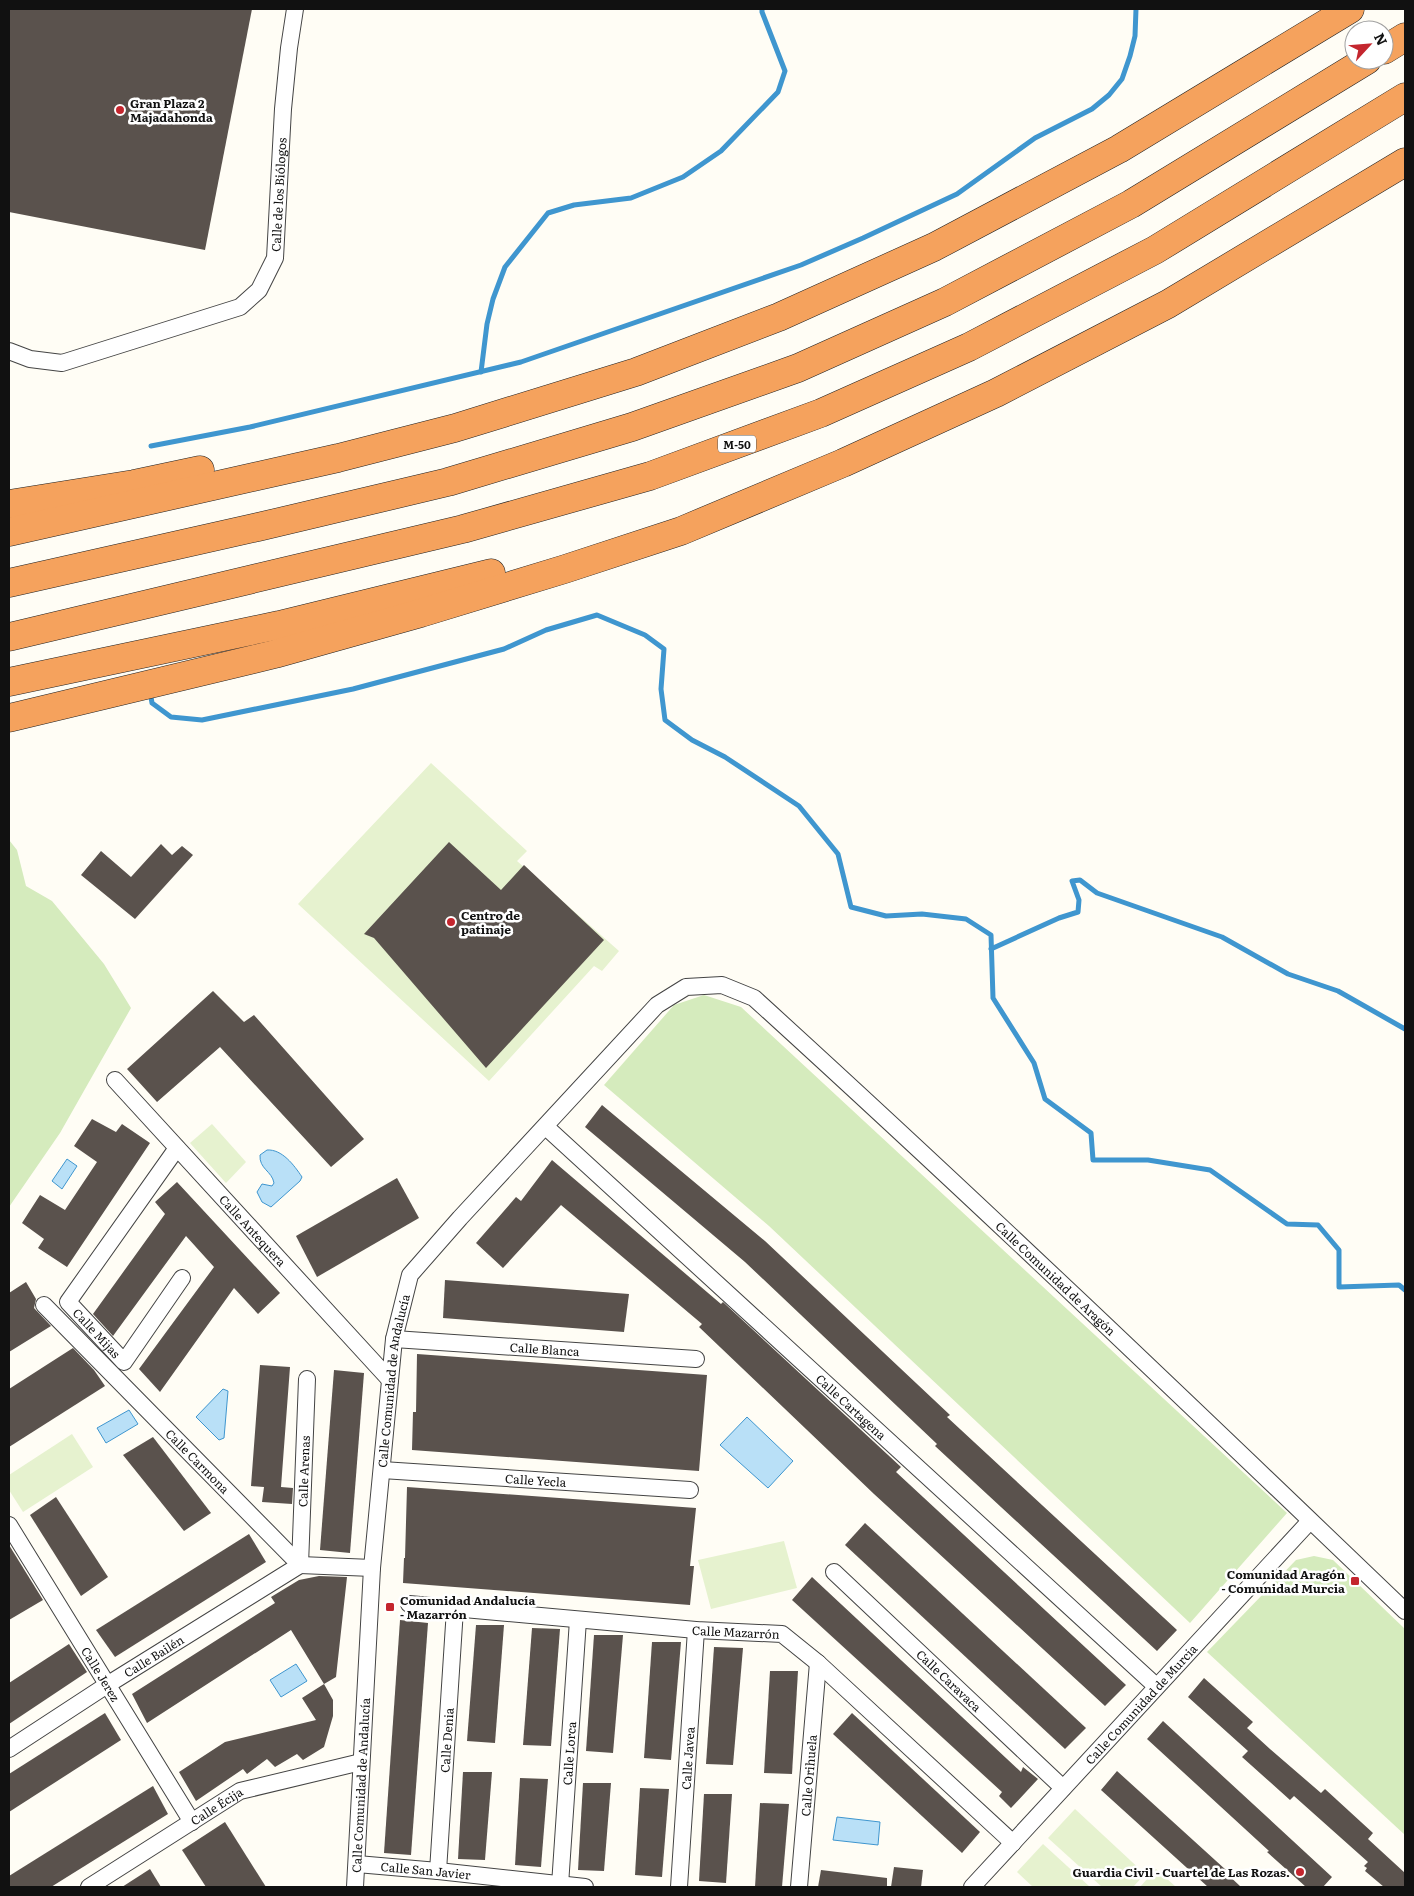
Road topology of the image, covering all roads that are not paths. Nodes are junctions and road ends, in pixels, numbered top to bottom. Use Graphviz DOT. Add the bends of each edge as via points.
graph roads {
  1 [pos="295,9"];
  2 [pos="1350,9"];
  3 [pos="1405,37"];
  4 [pos="1394,44"];
  5 [pos="1351,70"];
  6 [pos="1405,97"];
  7 [pos="1405,162"];
  8 [pos="9,350"];
  9 [pos="599,382"];
  10 [pos="843,463"];
  11 [pos="9,504"];
  12 [pos="9,532"];
  13 [pos="9,583"];
  14 [pos="9,637"];
  15 [pos="9,682"];
  16 [pos="9,718"];
  17 [pos="686,987"];
  18 [pos="115,1080"];
  19 [pos="546,1127"];
  20 [pos="177,1148"];
  21 [pos="182,1278"];
  22 [pos="44,1304"];
  23 [pos="394,1339"];
  24 [pos="696,1359"];
  25 [pos="307,1379"];
  26 [pos="390,1380"];
  27 [pos="382,1470"];
  28 [pos="690,1490"];
  29 [pos="1310,1520"];
  30 [pos="9,1525"];
  31 [pos="300,1565"];
  32 [pos="372,1568"];
  33 [pos="834,1572"];
  34 [pos="409,1604"];
  35 [pos="455,1609"];
  36 [pos="1405,1611"];
  37 [pos="578,1620"];
  38 [pos="696,1630"];
  39 [pos="818,1663"];
  40 [pos="107,1685"];
  41 [pos="1156,1686"];
  42 [pos="9,1749"];
  43 [pos="361,1762"];
  44 [pos="1063,1788"];
  45 [pos="192,1822"];
  46 [pos="1013,1842"];
  47 [pos="357,1864"];
  48 [pos="438,1871"];
  49 [pos="560,1885"];
  50 [pos="89,1887"];
  51 [pos="354,1887"];
  52 [pos="585,1887"];
  53 [pos="680,1887"];
  54 [pos="799,1887"];
  55 [pos="972,1887"];
  1 -- 8 [label="street, Calle de los Biólogos" via="283,109 275,258 259,290 240,307 62,362 30,359"];
  2 -- 9 [label="highway" via="1120,149 934,247 779,317 636,372"];
  3 -- 4 [label="highway"];
  5 -- 13 [label="highway" via="1131,204 945,302 798,368 632,426 448,482"];
  6 -- 14 [label="highway, M-50" via="1155,250 969,347 821,413 650,476 463,529"];
  7 -- 10 [label="highway" via="1168,304 996,393"];
  9 -- 11 [label="highway" via="134,484"];
  9 -- 12 [label="highway" via="455,428 338,458"];
  10 -- 15 [label="highway" via="670,521 476,578 279,625"];
  10 -- 16 [label="highway" via="682,531 511,586 275,654"];
  17 -- 19 [label="street, Calle Comunidad de Andalucía" via="657,1005"];
  17 -- 29 [label="street, Calle Comunidad de Aragón" via="722,985 754,998 924,1153"];
  18 -- 20 [label="street, Calle Antequera"];
  19 -- 23 [label="street, Calle Comunidad de Andalucía" via="410,1275"];
  19 -- 41 [label="street, Calle Cartagena"];
  20 -- 21 [label="street, Calle Mijas" via="68,1302 124,1362"];
  20 -- 26 [label="street, Calle Antequera"];
  22 -- 31 [label="street, Calle Carmona"];
  23 -- 24 [label="street, Calle Blanca"];
  23 -- 26 [label="street, Calle Comunidad de Andalucía"];
  25 -- 31 [label="street, Calle Arenas"];
  26 -- 27 [label="street, Calle Comunidad de Andalucía"];
  27 -- 28 [label="street, Calle Yecla"];
  27 -- 32 [label="street, Calle Comunidad de Andalucía"];
  29 -- 36 [label="street, Calle Comunidad de Aragón"];
  29 -- 41 [label="street, Calle Comunidad de Murcia"];
  30 -- 40 [label="street, Calle Jerez"];
  31 -- 32 [label="street"];
  31 -- 40 [label="street, Calle Bailén"];
  32 -- 43 [label="street, Calle Comunidad de Andalucía"];
  33 -- 44 [label="street, Calle Caravaca"];
  34 -- 35 [label="street, Calle Mazarrón"];
  35 -- 37 [label="street, Calle Mazarrón"];
  35 -- 48 [label="street, Calle Denia"];
  37 -- 38 [label="street, Calle Mazarrón"];
  37 -- 49 [label="street, Calle Lorca"];
  38 -- 39 [label="street, Calle Mazarrón" via="782,1634"];
  38 -- 53 [label="street, Calle Javea"];
  39 -- 46 [label="street, Calle Mazarrón"];
  39 -- 54 [label="street, Calle Orihuela"];
  40 -- 42 [label="street, Calle Bailén"];
  40 -- 45 [label="street, Calle Jerez"];
  41 -- 44 [label="street, Calle Comunidad de Murcia"];
  43 -- 45 [label="street, Calle Écija" via="240,1792"];
  43 -- 47 [label="street, Calle Comunidad de Andalucía"];
  44 -- 46 [label="street, Calle Comunidad de Murcia"];
  45 -- 50 [label="street, Calle Écija"];
  46 -- 55 [label="street, Calle Comunidad de Murcia"];
  47 -- 48 [label="street, Calle San Javier"];
  47 -- 51 [label="street, Calle Comunidad de Andalucía"];
  48 -- 49 [label="street, Calle San Javier"];
  49 -- 52 [label="street, Calle San Javier"];
}
